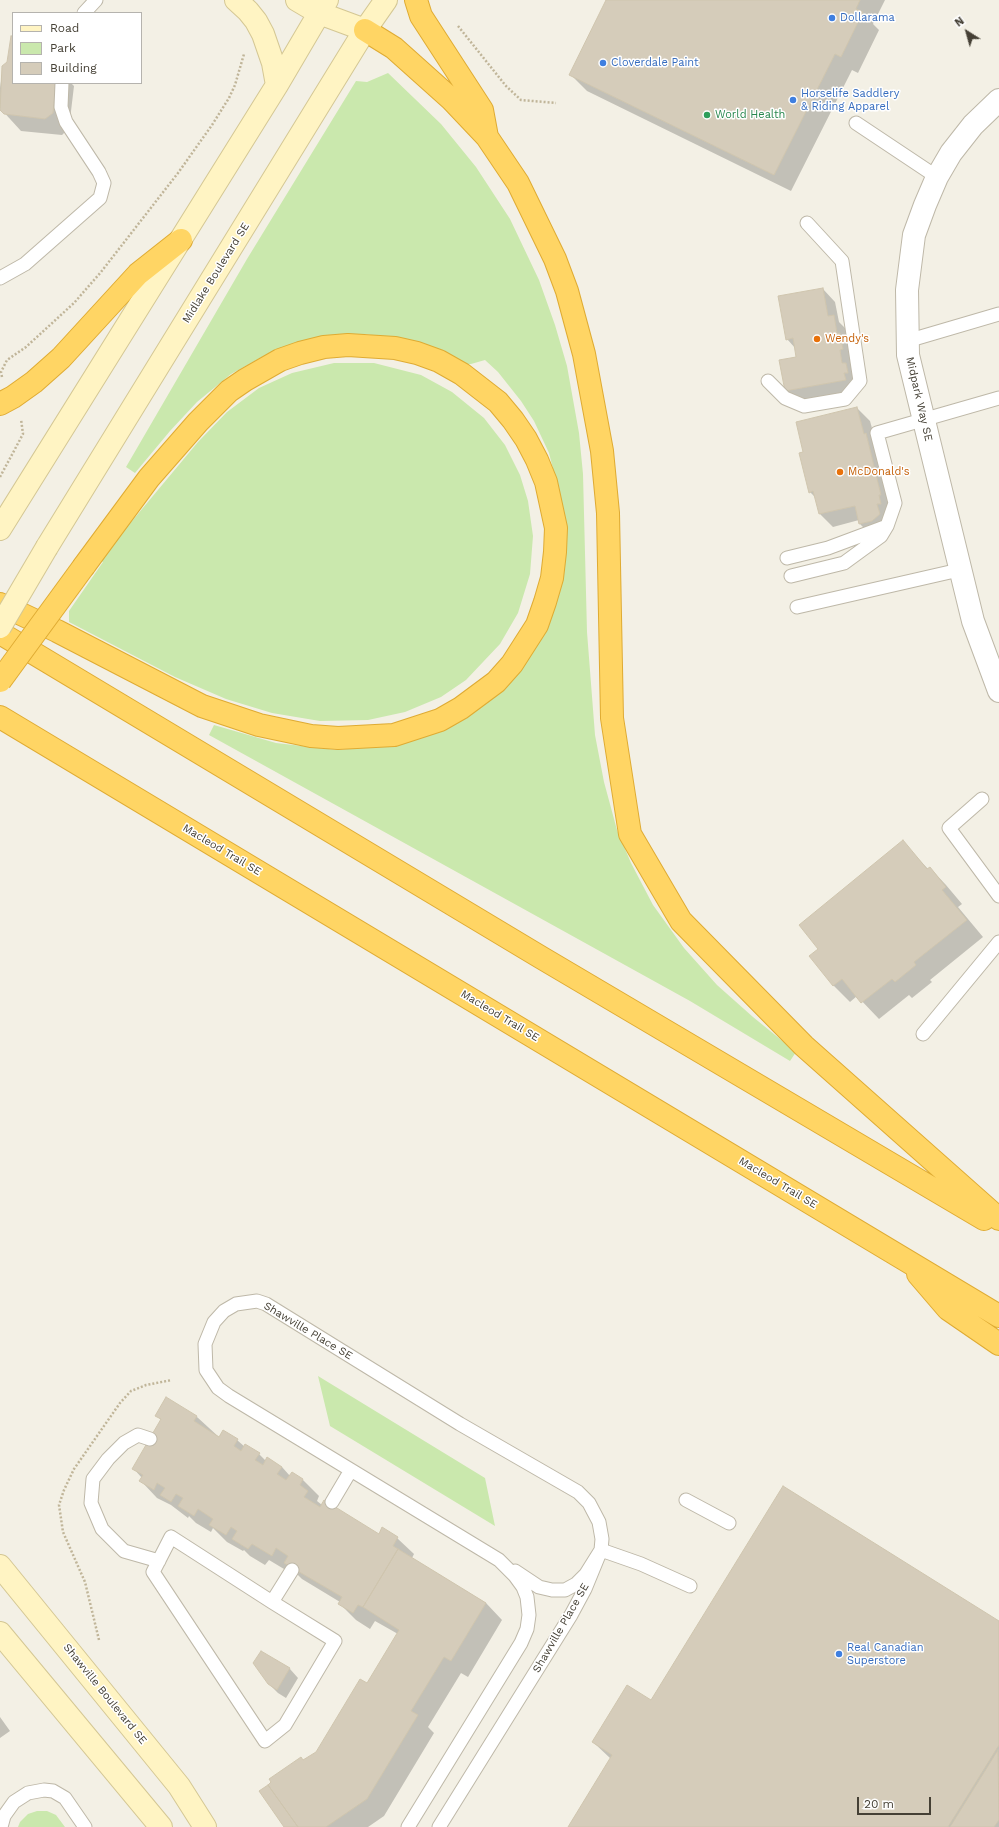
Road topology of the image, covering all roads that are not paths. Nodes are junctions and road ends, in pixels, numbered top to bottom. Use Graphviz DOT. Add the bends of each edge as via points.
graph roads {
  1 [pos="96,0"];
  2 [pos="236,0"];
  3 [pos="297,0"];
  4 [pos="386,0"];
  5 [pos="416,0"];
  6 [pos="327,4"];
  7 [pos="85,12"];
  8 [pos="365,30"];
  9 [pos="62,84"];
  10 [pos="277,85"];
  11 [pos="999,100"];
  12 [pos="856,123"];
  13 [pos="487,137"];
  14 [pos="937,177"];
  15 [pos="807,223"];
  16 [pos="181,240"];
  17 [pos="0,278"];
  18 [pos="999,314"];
  19 [pos="907,341"];
  20 [pos="768,381"];
  21 [pos="999,398"];
  22 [pos="0,404"];
  23 [pos="923,419"];
  24 [pos="2,526"];
  25 [pos="887,526"];
  26 [pos="787,558"];
  27 [pos="959,570"];
  28 [pos="791,576"];
  29 [pos="0,604"];
  30 [pos="797,607"];
  31 [pos="0,627"];
  32 [pos="0,633"];
  33 [pos="0,681"];
  34 [pos="999,691"];
  35 [pos="4,722"];
  36 [pos="982,799"];
  37 [pos="999,896"];
  38 [pos="999,942"];
  39 [pos="923,1034"];
  40 [pos="999,1219"];
  41 [pos="999,1228"];
  42 [pos="905,1259"];
  43 [pos="999,1316"];
  44 [pos="999,1344"];
  45 [pos="150,1439"];
  46 [pos="351,1470"];
  47 [pos="686,1500"];
  48 [pos="332,1502"];
  49 [pos="729,1523"];
  50 [pos="601,1550"];
  51 [pos="499,1560"];
  52 [pos="158,1561"];
  53 [pos="0,1566"];
  54 [pos="292,1570"];
  55 [pos="690,1586"];
  56 [pos="272,1602"];
  57 [pos="0,1633"];
  58 [pos="435,1782"];
  59 [pos="1,1827"];
  60 [pos="85,1827"];
  61 [pos="161,1827"];
  62 [pos="205,1827"];
  63 [pos="399,1827"];
  64 [pos="408,1827"];
  65 [pos="439,1827"];
  1 -- 7 [label="lane"];
  2 -- 10 [label="main road" via="256,21 263,34"];
  3 -- 6 [label="main road"];
  4 -- 8 [label="main road, Midlake Boulevard SE"];
  5 -- 13 [label="highway" via="421,16 482,110"];
  6 -- 8 [label="main road"];
  6 -- 10 [label="main road"];
  8 -- 13 [label="highway" via="400,53 451,99"];
  8 -- 31 [label="main road, Midlake Boulevard SE, bridge"];
  9 -- 17 [label="lane" via="61,107 66,122 104,183 100,198 25,264"];
  10 -- 16 [label="main road"];
  11 -- 14 [label="street, Midpark Way SE" via="951,153"];
  12 -- 14 [label="lane"];
  13 -- 40 [label="highway" via="518,183 555,259 576,322 591,385 602,451 608,513 612,718 630,834 681,921 804,1046"];
  14 -- 19 [label="street, Midpark Way SE" via="924,204 914,235 907,290"];
  15 -- 20 [label="lane" via="842,261 860,381 845,399 804,406 785,398"];
  16 -- 22 [label="highway" via="138,274 61,358 34,382"];
  16 -- 24 [label="main road"];
  18 -- 19 [label="lane"];
  19 -- 23 [label="street, Midpark Way SE"];
  21 -- 23 [label="lane"];
  23 -- 25 [label="lane" via="877,433 895,503"];
  23 -- 27 [label="street, Midpark Way SE"];
  25 -- 26 [label="lane" via="828,548"];
  25 -- 28 [label="lane" via="882,536 844,563"];
  27 -- 30 [label="lane"];
  27 -- 34 [label="street, Midpark Way SE" via="972,621"];
  29 -- 33 [label="highway, bridge" via="57,631 202,706 259,725 310,736 338,738 394,734 440,720 461,708 496,682 512,664 537,625 545,602 553,572 556,528 546,482 537,460 516,424 498,402 462,374 417,353 395,348 348,345 300,353 280,360 245,380 229,391 198,422 149,478 84,566"];
  32 -- 41 [label="highway"];
  35 -- 42 [label="highway, Macleod Trail SE"];
  36 -- 37 [label="lane" via="949,828"];
  38 -- 39 [label="lane"];
  42 -- 43 [label="highway, Macleod Trail SE"];
  42 -- 44 [label="highway" via="948,1308"];
  45 -- 52 [label="lane" via="138,1435 124,1443 108,1459 93,1479 91,1503 102,1529 124,1551"];
  46 -- 48 [label="lane"];
  46 -- 50 [label="lane, Shawville Place SE" via="218,1388 206,1370 204,1350 210,1329 224,1311 243,1302 257,1301 266,1304 460,1424 578,1492 589,1503 598,1518 602,1531"];
  46 -- 51 [label="lane, Shawville Place SE"];
  47 -- 49 [label="lane"];
  50 -- 51 [label="lane" via="581,1580 565,1590 558,1591 533,1584"];
  50 -- 55 [label="lane" via="641,1564"];
  50 -- 65 [label="lane, Shawville Place SE" via="571,1615"];
  51 -- 58 [label="lane, Shawville Place SE" via="523,1587 529,1615 527,1629 521,1643"];
  52 -- 56 [label="lane" via="171,1537"];
  52 -- 56 [label="lane" via="153,1572 265,1741 285,1725 335,1640"];
  53 -- 62 [label="main road, Shawville Boulevard SE" via="179,1786"];
  54 -- 56 [label="lane"];
  57 -- 61 [label="main road"];
  58 -- 63 [label="lane"];
  58 -- 64 [label="lane, Shawville Place SE"];
  59 -- 60 [label="lane" via="4,1816 14,1802 28,1792 44,1790 53,1791 65,1798"];
}
